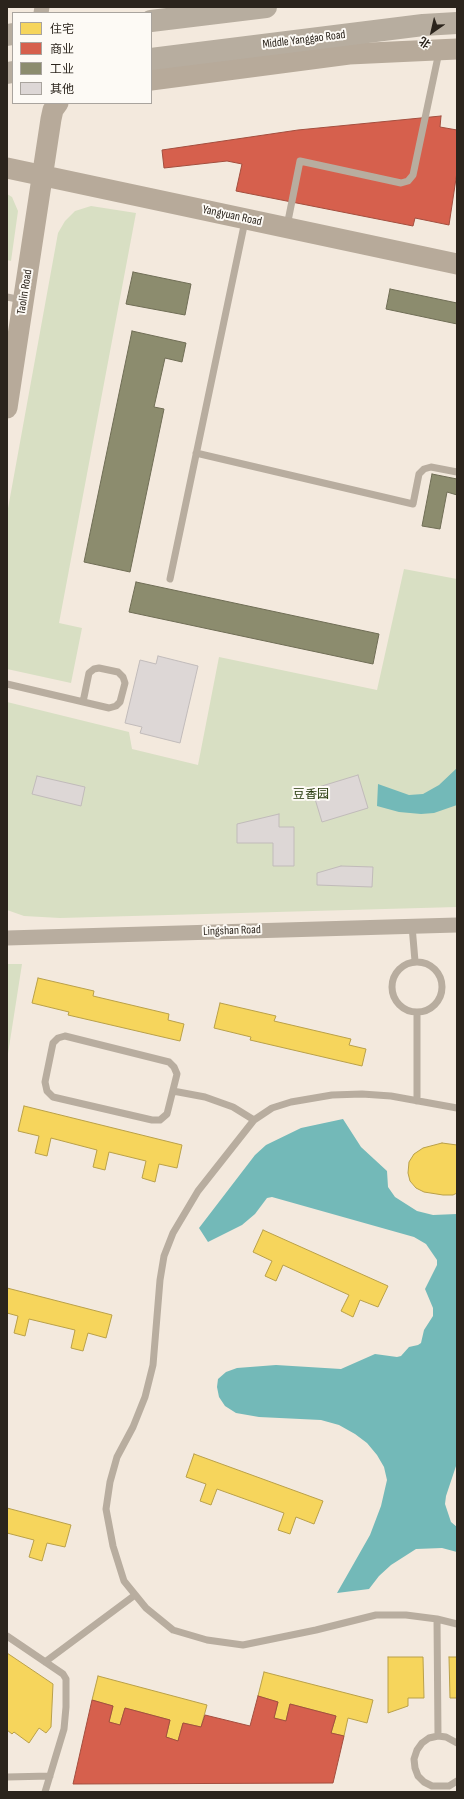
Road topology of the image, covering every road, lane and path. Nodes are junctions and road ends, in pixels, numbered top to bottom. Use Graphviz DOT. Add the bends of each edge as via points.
graph roads {
  1 [pos="266,7"];
  2 [pos="152,22"];
  3 [pos="457,23"];
  4 [pos="448,49"];
  5 [pos="152,59"];
  6 [pos="152,80"];
  7 [pos="57,104"];
  8 [pos="7,168"];
  9 [pos="42,176"];
  10 [pos="246,219"];
  11 [pos="286,228"];
  12 [pos="457,264"];
  13 [pos="15,298"];
  14 [pos="8,402"];
  15 [pos="196,453"];
  16 [pos="457,472"];
  17 [pos="170,579"];
  18 [pos="7,684"];
  19 [pos="83,702"];
  20 [pos="412,925"];
  21 [pos="457,925"];
  22 [pos="7,938"];
  23 [pos="415,962"];
  24 [pos="417,1013"];
  25 [pos="172,1091"];
  26 [pos="417,1101"];
  27 [pos="457,1108"];
  28 [pos="254,1120"];
  29 [pos="135,1595"];
  30 [pos="437,1619"];
  31 [pos="457,1624"];
  32 [pos="7,1636"];
  33 [pos="45,1662"];
  34 [pos="438,1736"];
  35 [pos="457,1743"];
  36 [pos="50,1776"];
  37 [pos="7,1777"];
  38 [pos="457,1781"];
  39 [pos="441,1790"];
  40 [pos="45,1792"];
  1 -- 2 [label="highway"];
  3 -- 5 [label="highway, Middle Yanggao Road"];
  4 -- 6 [label="street" via="349,54"];
  4 -- 11 [label="lane" via="413,175 408,181 401,183 300,160"];
  7 -- 9 [label="street, Taolin Road" via="53,110"];
  8 -- 9 [label="street, Yangyuan Road"];
  9 -- 10 [label="street, Yangyuan Road"];
  9 -- 13 [label="street, Taolin Road"];
  10 -- 11 [label="street, Yangyuan Road"];
  10 -- 15 [label="lane"];
  11 -- 12 [label="street, Yangyuan Road"];
  13 -- 14 [label="street, Taolin Road"];
  15 -- 16 [label="lane" via="413,504 419,474 424,469 431,467"];
  15 -- 17 [label="lane"];
  18 -- 19 [label="lane"];
  19 -- 19 [label="lane" via="109,708 116,706 120,702 125,683 123,677 118,672 94,669 90,673"];
  20 -- 21 [label="street, Lingshan Road"];
  20 -- 22 [label="street, Lingshan Road"];
  20 -- 23 [label="lane"];
  23 -- 24 [label="lane" via="406,963 399,968 394,975 391,988 395,1000 401,1007"];
  23 -- 24 [label="lane" via="430,965 441,978 442,986 441,994 432,1007"];
  24 -- 26 [label="lane"];
  25 -- 25 [label="lane" via="176,1074 174,1066 169,1062 65,1036 53,1043 45,1082 47,1091 53,1097 160,1120 167,1114"];
  25 -- 28 [label="lane" via="205,1097 234,1107"];
  26 -- 27 [label="lane"];
  26 -- 28 [label="lane" via="392,1096 332,1095 272,1108"];
  28 -- 29 [label="lane" via="198,1191 173,1233 164,1256 153,1365 145,1397 117,1457 106,1509 124,1581"];
  29 -- 30 [label="lane" via="146,1608 173,1630 206,1640 243,1645 376,1615"];
  29 -- 33 [label="lane"];
  30 -- 31 [label="lane"];
  30 -- 34 [label="lane"];
  32 -- 33 [label="lane"];
  33 -- 36 [label="lane" via="63,1674 67,1686 64,1729"];
  34 -- 35 [label="lane"];
  34 -- 39 [label="lane" via="422,1744 414,1759 418,1776 424,1782"];
  36 -- 37 [label="lane"];
  36 -- 40 [label="lane"];
  38 -- 39 [label="lane"];
}
